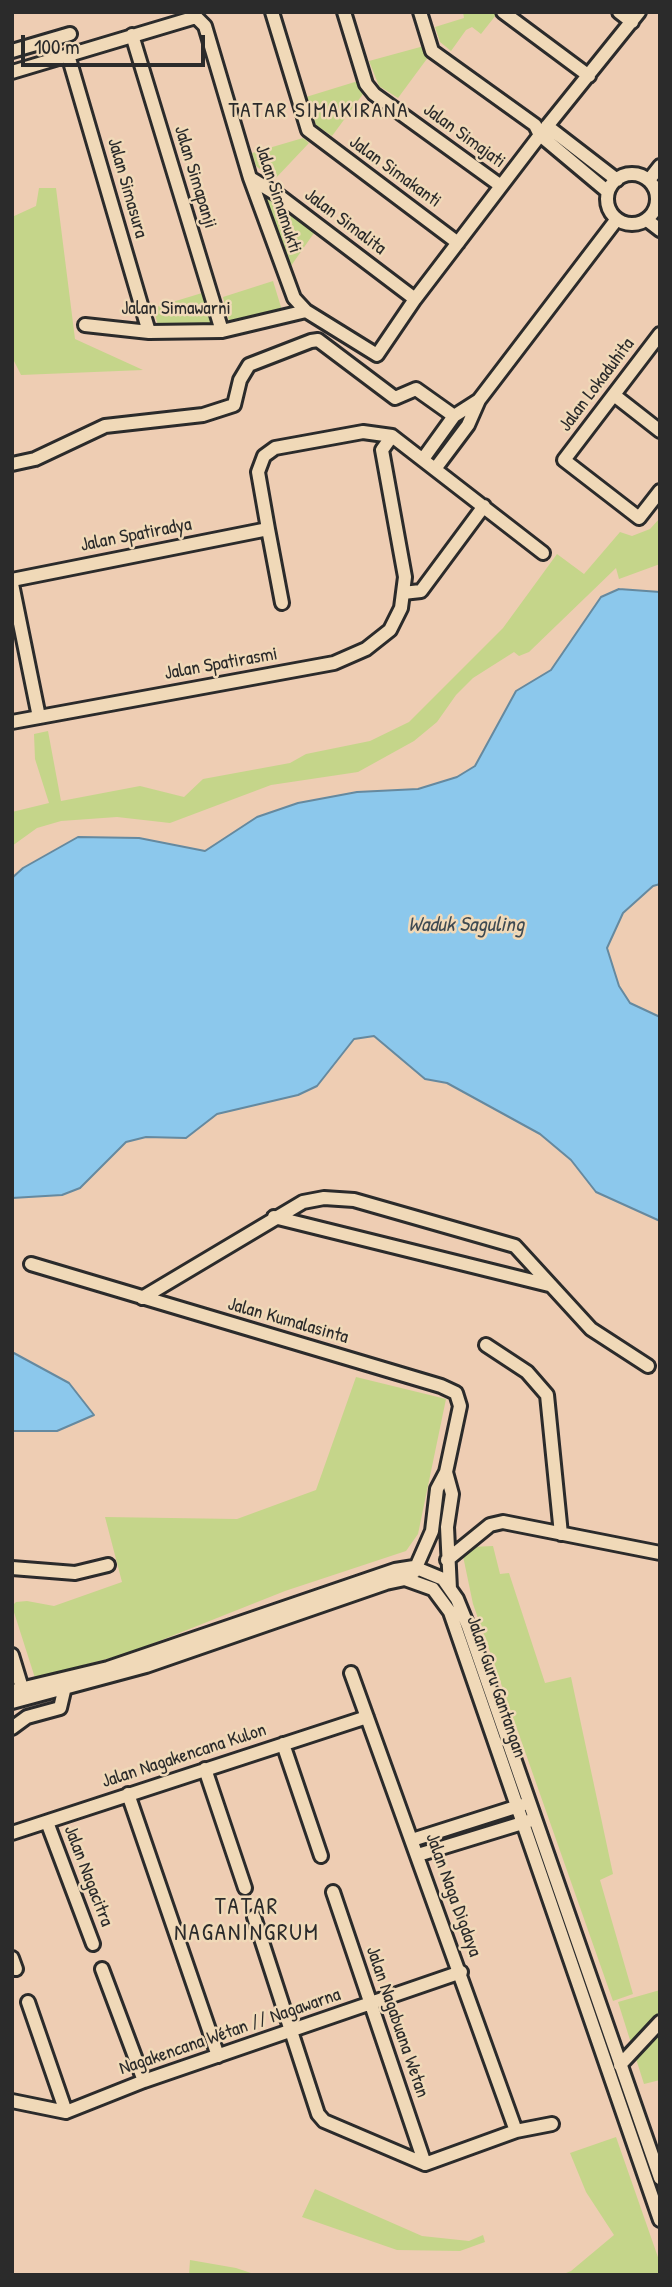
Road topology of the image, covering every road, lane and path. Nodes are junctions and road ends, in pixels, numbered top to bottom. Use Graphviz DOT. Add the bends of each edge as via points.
graph roads {
  1 [pos="272,12"];
  2 [pos="344,12"];
  3 [pos="420,12"];
  4 [pos="503,12"];
  5 [pos="618,12"];
  6 [pos="635,17"];
  7 [pos="70,34"];
  8 [pos="132,35"];
  9 [pos="12,51"];
  10 [pos="68,55"];
  11 [pos="12,72"];
  12 [pos="589,76"];
  13 [pos="541,129"];
  14 [pos="660,166"];
  15 [pos="250,178"];
  16 [pos="617,180"];
  17 [pos="649,180"];
  18 [pos="501,187"];
  19 [pos="608,192"];
  20 [pos="658,209"];
  21 [pos="617,219"];
  22 [pos="647,219"];
  23 [pos="660,230"];
  24 [pos="458,243"];
  25 [pos="415,299"];
  26 [pos="306,311"];
  27 [pos="85,325"];
  28 [pos="222,331"];
  29 [pos="149,332"];
  30 [pos="660,334"];
  31 [pos="614,395"];
  32 [pos="479,400"];
  33 [pos="454,416"];
  34 [pos="660,430"];
  35 [pos="392,436"];
  36 [pos="423,460"];
  37 [pos="12,464"];
  38 [pos="435,469"];
  39 [pos="660,491"];
  40 [pos="484,506"];
  41 [pos="268,529"];
  42 [pos="542,553"];
  43 [pos="12,582"];
  44 [pos="403,593"];
  45 [pos="282,603"];
  46 [pos="38,717"];
  47 [pos="12,722"];
  48 [pos="274,1217"];
  49 [pos="31,1264"];
  50 [pos="550,1285"];
  51 [pos="142,1298"];
  52 [pos="486,1345"];
  53 [pos="648,1366"];
  54 [pos="446,1472"];
  55 [pos="561,1534"];
  56 [pos="660,1553"];
  57 [pos="447,1560"];
  58 [pos="108,1565"];
  59 [pos="414,1567"];
  60 [pos="12,1568"];
  61 [pos="414,1581"];
  62 [pos="450,1588"];
  63 [pos="445,1603"];
  64 [pos="12,1655"];
  65 [pos="351,1673"];
  66 [pos="17,1689"];
  67 [pos="64,1691"];
  68 [pos="12,1702"];
  69 [pos="368,1717"];
  70 [pos="12,1728"];
  71 [pos="283,1744"];
  72 [pos="205,1769"];
  73 [pos="128,1794"];
  74 [pos="530,1803"];
  75 [pos="516,1806"];
  76 [pos="536,1819"];
  77 [pos="47,1822"];
  78 [pos="522,1824"];
  79 [pos="12,1833"];
  80 [pos="412,1840"];
  81 [pos="418,1855"];
  82 [pos="321,1856"];
  83 [pos="245,1888"];
  84 [pos="333,1892"];
  85 [pos="254,1917"];
  86 [pos="93,1944"];
  87 [pos="102,1969"];
  88 [pos="461,1972"];
  89 [pos="28,2002"];
  90 [pos="370,2003"];
  91 [pos="660,2022"];
  92 [pos="292,2030"];
  93 [pos="218,2056"];
  94 [pos="620,2066"];
  95 [pos="144,2081"];
  96 [pos="12,2101"];
  97 [pos="66,2112"];
  98 [pos="552,2124"];
  99 [pos="516,2131"];
  100 [pos="425,2164"];
  101 [pos="660,2178"];
  102 [pos="660,2220"];
  1 -- 24 [label="street, Jalan Simakanti" via="308,130"];
  2 -- 18 [label="street, Jalan Simajati" via="366,84 374,94"];
  3 -- 13 [label="street" via="432,51"];
  4 -- 12 [label="street"];
  5 -- 6 [label="street"];
  6 -- 12 [label="street"];
  7 -- 9 [label="street"];
  8 -- 10 [label="street"];
  8 -- 15 [label="street, Jalan Simamukti" via="196,17 205,26"];
  8 -- 28 [label="street, Jalan Simapanji"];
  10 -- 11 [label="street"];
  10 -- 29 [label="street, Jalan Simasura"];
  12 -- 13 [label="street"];
  13 -- 16 [label="street"];
  13 -- 18 [label="street"];
  13 -- 19 [label="street"];
  14 -- 17 [label="street"];
  15 -- 25 [label="street, Jalan Simalita"];
  15 -- 26 [label="street, Jalan Simamukti" via="286,282"];
  16 -- 17 [label="street" via="629,174"];
  16 -- 19 [label="street"];
  17 -- 20 [label="street"];
  18 -- 24 [label="street"];
  19 -- 21 [label="street" via="609,207"];
  20 -- 22 [label="street"];
  21 -- 22 [label="street" via="635,224"];
  21 -- 32 [label="street"];
  22 -- 23 [label="street"];
  24 -- 25 [label="street"];
  25 -- 26 [label="street, Jalan Simamukti" via="377,355"];
  26 -- 28 [label="street, Jalan Simawarni"];
  27 -- 29 [label="street, Jalan Simawarni"];
  28 -- 29 [label="street, Jalan Simawarni"];
  30 -- 31 [label="street, Jalan Lokaduhita"];
  31 -- 34 [label="street"];
  31 -- 39 [label="street, Jalan Lokaduhita" via="564,460 639,518"];
  32 -- 33 [label="street"];
  32 -- 38 [label="street" via="468,425"];
  33 -- 36 [label="street"];
  33 -- 37 [label="street" via="416,388 395,398 318,340 249,365 234,405 203,415 105,426 35,459"];
  35 -- 36 [label="street"];
  35 -- 41 [label="street" via="363,432 275,448 264,456 258,472"];
  35 -- 44 [label="street, Jalan Spatirasmi" via="382,450 405,577"];
  36 -- 38 [label="street"];
  38 -- 40 [label="street"];
  40 -- 42 [label="street"];
  40 -- 44 [label="street" via="421,591"];
  41 -- 43 [label="street, Jalan Spatiradya"];
  41 -- 45 [label="street"];
  43 -- 46 [label="street"];
  44 -- 46 [label="street, Jalan Spatirasmi" via="390,630 366,649 334,663"];
  46 -- 47 [label="street, Jalan Spatirasmi"];
  48 -- 50 [label="street"];
  48 -- 50 [label="street" via="303,1202 354,1200 514,1246"];
  48 -- 51 [label="street"];
  49 -- 51 [label="street, Jalan Kumalasinta"];
  50 -- 53 [label="street" via="591,1329"];
  51 -- 54 [label="street, Jalan Kumalasinta" via="451,1390 460,1406"];
  52 -- 55 [label="street" via="527,1372 547,1395"];
  54 -- 57 [label="street" via="452,1494"];
  54 -- 59 [label="street" via="436,1489 430,1540"];
  55 -- 56 [label="street"];
  55 -- 57 [label="street" via="515,1523 493,1523"];
  57 -- 62 [label="street"];
  58 -- 60 [label="street" via="75,1573"];
  59 -- 61 [label="street"];
  59 -- 62 [label="street" via="434,1574"];
  59 -- 66 [label="street" via="108,1668"];
  61 -- 63 [label="street, Jalan Guru Gantangan" via="433,1589"];
  61 -- 67 [label="street" via="386,1583"];
  62 -- 63 [label="street"];
  62 -- 74 [label="street, Jalan Guru Gantangan" via="468,1626"];
  63 -- 75 [label="street, Jalan Guru Gantangan"];
  64 -- 66 [label="street"];
  65 -- 69 [label="street, Jalan Naga Digdaya"];
  67 -- 68 [label="street"];
  67 -- 70 [label="street" via="60,1709 27,1717"];
  69 -- 71 [label="street, Jalan Nagakencana Kulon"];
  69 -- 80 [label="street, Jalan Naga Digdaya"];
  71 -- 72 [label="street, Jalan Nagakencana Kulon"];
  71 -- 82 [label="street"];
  72 -- 73 [label="street, Jalan Nagakencana Kulon"];
  72 -- 83 [label="street"];
  73 -- 77 [label="street, Jalan Nagakencana Kulon"];
  73 -- 93 [label="street"];
  74 -- 75 [label="street"];
  74 -- 76 [label="street, Jalan Guru Gantangan"];
  75 -- 78 [label="street, Jalan Guru Gantangan"];
  75 -- 80 [label="street"];
  76 -- 78 [label="street"];
  76 -- 94 [label="street, Jalan Guru Gantangan"];
  77 -- 79 [label="street, Jalan Nagakencana Kulon"];
  77 -- 86 [label="street, Jalan Nagacitra"];
  78 -- 81 [label="street"];
  78 -- 102 [label="street, Jalan Guru Gantangan"];
  80 -- 81 [label="street, Jalan Naga Digdaya"];
  81 -- 88 [label="street, Jalan Naga Digdaya"];
  84 -- 90 [label="street, Jalan Nagabuana Wetan"];
  85 -- 92 [label="street"];
  87 -- 95 [label="street"];
  88 -- 90 [label="street, Nagakencana Wétan // Nagawarna"];
  88 -- 99 [label="street, Jalan Naga Digdaya"];
  89 -- 97 [label="street"];
  90 -- 92 [label="street, Nagakencana Wétan // Nagawarna"];
  90 -- 100 [label="street, Jalan Nagabuana Wetan"];
  91 -- 94 [label="street"];
  92 -- 93 [label="street, Nagakencana Wétan // Nagawarna"];
  92 -- 100 [label="street" via="317,2114"];
  93 -- 95 [label="street, Nagakencana Wétan // Nagawarna"];
  94 -- 101 [label="street, Jalan Guru Gantangan"];
  95 -- 97 [label="street, Nagakencana Wétan // Nagawarna"];
  96 -- 97 [label="street"];
  98 -- 99 [label="street"];
  99 -- 100 [label="street"];
}
